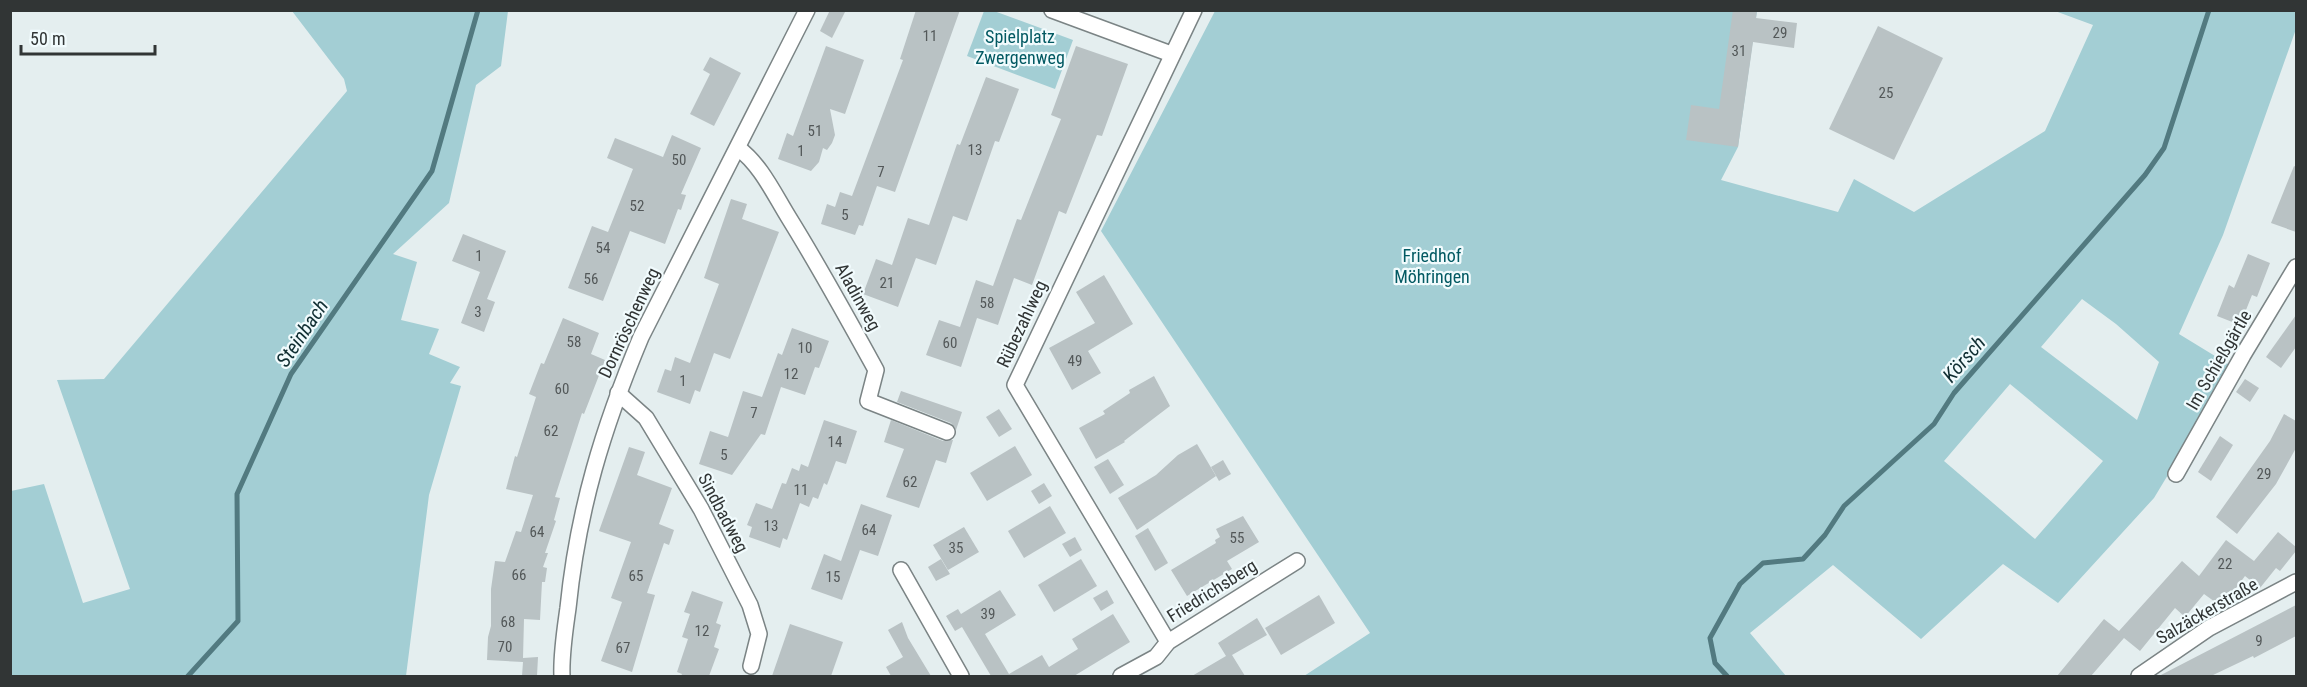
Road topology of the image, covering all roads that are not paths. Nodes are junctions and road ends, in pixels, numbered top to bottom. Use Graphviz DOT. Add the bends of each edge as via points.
graph roads {
  1 [pos="807,10"];
  2 [pos="1052,10"];
  3 [pos="1194,10"];
  4 [pos="1171,54"];
  5 [pos="738,148"];
  6 [pos="2296,267"];
  7 [pos="618,393"];
  8 [pos="947,432"];
  9 [pos="2176,474"];
  10 [pos="1297,561"];
  11 [pos="901,570"];
  12 [pos="2296,582"];
  13 [pos="1168,642"];
  14 [pos="751,666"];
  15 [pos="562,676"];
  16 [pos="961,676"];
  17 [pos="1121,676"];
  18 [pos="2139,676"];
  1 -- 5 [label="street, Dornröschenweg"];
  2 -- 4 [label="street"];
  3 -- 4 [label="street, Rübezahlweg"];
  4 -- 13 [label="street, Rübezahlweg" via="1015,385"];
  5 -- 7 [label="street, Dornröschenweg" via="641,337"];
  5 -- 8 [label="street, Aladinweg" via="750,157 773,192 876,370 868,401"];
  6 -- 9 [label="street, Im Schießgärtle"];
  7 -- 14 [label="street, Sindbadweg" via="646,418 701,509 750,605 759,626"];
  7 -- 15 [label="street, Dornröschenweg" via="578,526"];
  10 -- 13 [label="street, Friedrichsberg"];
  11 -- 16 [label="street"];
  12 -- 18 [label="street, Salzäckerstraße" via="2209,628"];
  13 -- 17 [label="street, Friedrichsberg" via="1156,657"];
}
